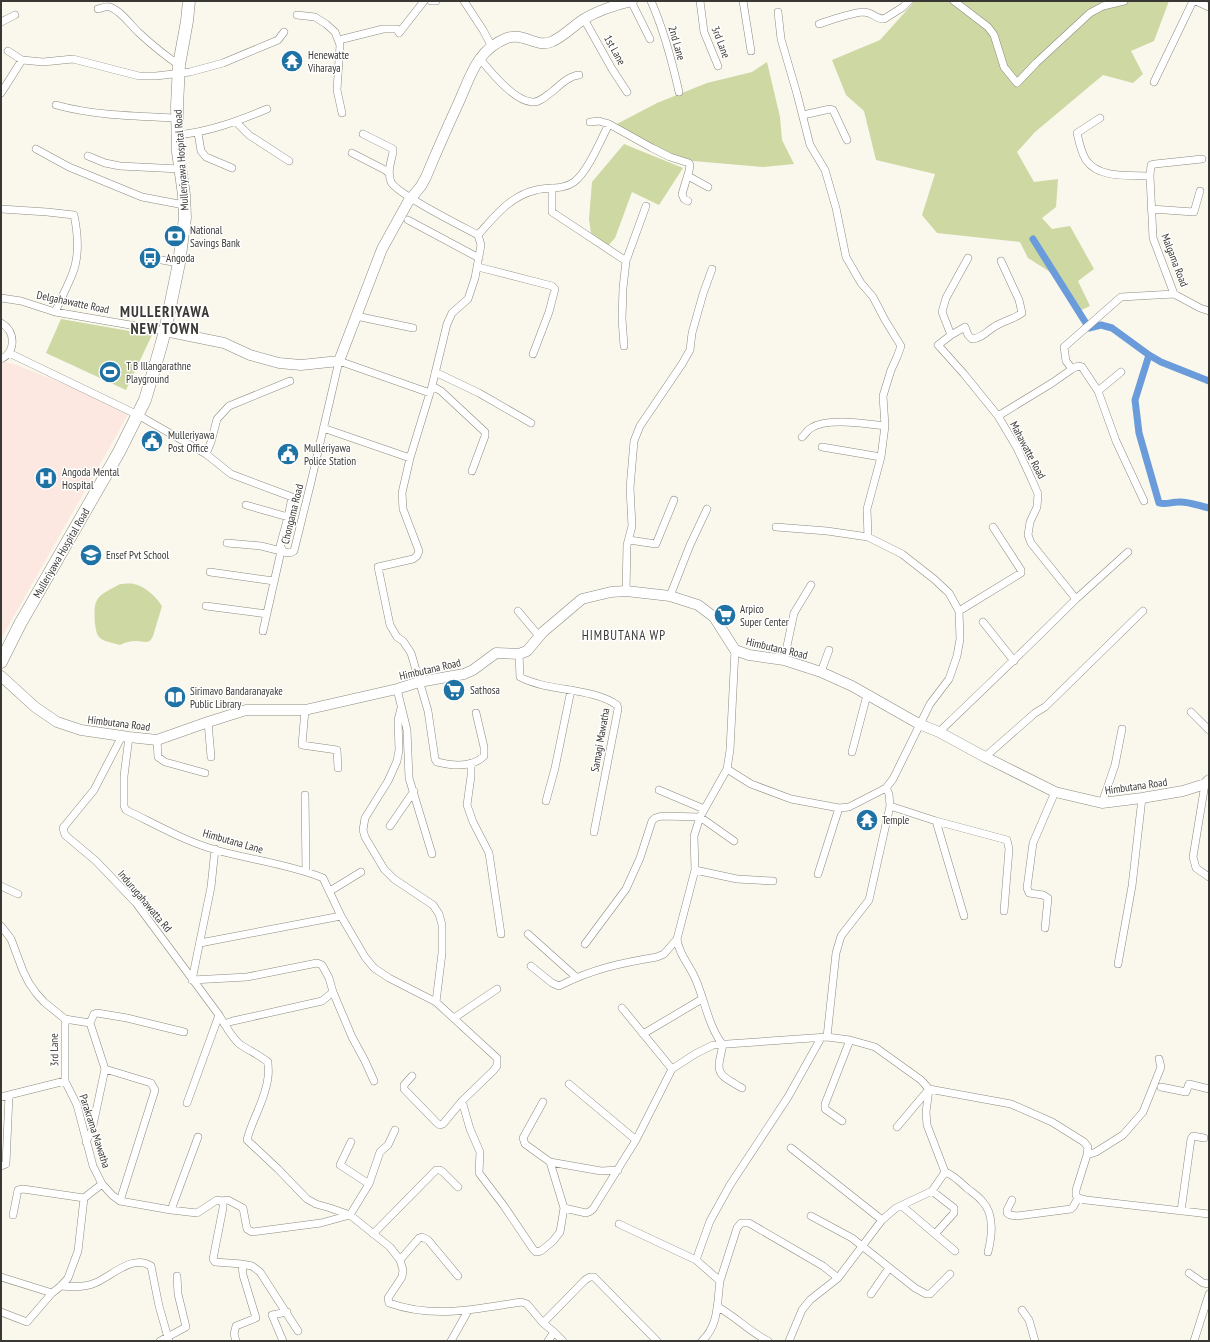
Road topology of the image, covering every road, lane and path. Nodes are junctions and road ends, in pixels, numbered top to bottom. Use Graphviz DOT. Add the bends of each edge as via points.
graph roads {
  1 [pos="189,1"];
  2 [pos="424,1"];
  3 [pos="431,1"];
  4 [pos="436,1"];
  5 [pos="464,1"];
  6 [pos="631,1"];
  7 [pos="651,1"];
  8 [pos="700,1"];
  9 [pos="743,1"];
  10 [pos="909,1"];
  11 [pos="954,1"];
  12 [pos="1124,1"];
  13 [pos="1193,1"];
  14 [pos="1196,1"];
  15 [pos="1209,7"];
  16 [pos="98,9"];
  17 [pos="778,12"];
  18 [pos="15,15"];
  19 [pos="297,15"];
  20 [pos="584,19"];
  21 [pos="1,22"];
  22 [pos="819,24"];
  23 [pos="284,32"];
  24 [pos="650,38"];
  25 [pos="338,40"];
  26 [pos="492,47"];
  27 [pos="8,51"];
  28 [pos="751,51"];
  29 [pos="480,59"];
  30 [pos="22,60"];
  31 [pos="718,66"];
  32 [pos="179,69"];
  33 [pos="579,75"];
  34 [pos="1154,82"];
  35 [pos="627,92"];
  36 [pos="679,92"];
  37 [pos="1,94"];
  38 [pos="56,105"];
  39 [pos="267,109"];
  40 [pos="342,113"];
  41 [pos="803,115"];
  42 [pos="177,118"];
  43 [pos="1100,118"];
  44 [pos="236,122"];
  45 [pos="590,122"];
  46 [pos="608,124"];
  47 [pos="198,132"];
  48 [pos="363,134"];
  49 [pos="177,135"];
  50 [pos="847,140"];
  51 [pos="36,149"];
  52 [pos="352,153"];
  53 [pos="88,156"];
  54 [pos="1202,159"];
  55 [pos="289,160"];
  56 [pos="232,168"];
  57 [pos="180,169"];
  58 [pos="389,173"];
  59 [pos="688,176"];
  60 [pos="1150,176"];
  61 [pos="708,187"];
  62 [pos="552,188"];
  63 [pos="1200,191"];
  64 [pos="411,198"];
  65 [pos="688,201"];
  66 [pos="184,205"];
  67 [pos="646,206"];
  68 [pos="1,209"];
  69 [pos="1152,209"];
  70 [pos="408,220"];
  71 [pos="478,235"];
  72 [pos="150,258"];
  73 [pos="479,258"];
  74 [pos="968,258"];
  75 [pos="626,261"];
  76 [pos="1001,261"];
  77 [pos="179,263"];
  78 [pos="478,267"];
  79 [pos="712,269"];
  80 [pos="1174,294"];
  81 [pos="1,298"];
  82 [pos="1209,311"];
  83 [pos="55,312"];
  84 [pos="356,316"];
  85 [pos="1,323"];
  86 [pos="413,328"];
  87 [pos="165,331"];
  88 [pos="951,335"];
  89 [pos="624,346"];
  90 [pos="9,353"];
  91 [pos="533,354"];
  92 [pos="1,359"];
  93 [pos="339,361"];
  94 [pos="1072,369"];
  95 [pos="435,372"];
  96 [pos="1121,372"];
  97 [pos="290,381"];
  98 [pos="431,389"];
  99 [pos="1098,391"];
  100 [pos="138,415"];
  101 [pos="998,416"];
  102 [pos="531,423"];
  103 [pos="885,426"];
  104 [pos="323,428"];
  105 [pos="802,437"];
  106 [pos="822,447"];
  107 [pos="206,454"];
  108 [pos="880,457"];
  109 [pos="410,458"];
  110 [pos="472,471"];
  111 [pos="674,500"];
  112 [pos="1144,501"];
  113 [pos="246,505"];
  114 [pos="707,509"];
  115 [pos="288,517"];
  116 [pos="776,527"];
  117 [pos="993,527"];
  118 [pos="868,537"];
  119 [pos="628,540"];
  120 [pos="227,543"];
  121 [pos="281,548"];
  122 [pos="1128,552"];
  123 [pos="210,572"];
  124 [pos="274,581"];
  125 [pos="811,584"];
  126 [pos="626,591"];
  127 [pos="670,596"];
  128 [pos="1076,599"];
  129 [pos="206,606"];
  130 [pos="518,611"];
  131 [pos="959,611"];
  132 [pos="1143,611"];
  133 [pos="267,614"];
  134 [pos="983,622"];
  135 [pos="263,631"];
  136 [pos="539,636"];
  137 [pos="735,650"];
  138 [pos="830,650"];
  139 [pos="519,654"];
  140 [pos="784,660"];
  141 [pos="1014,661"];
  142 [pos="1,662"];
  143 [pos="821,672"];
  144 [pos="1,676"];
  145 [pos="419,682"];
  146 [pos="397,689"];
  147 [pos="571,690"];
  148 [pos="867,695"];
  149 [pos="401,708"];
  150 [pos="305,710"];
  151 [pos="1190,712"];
  152 [pos="476,713"];
  153 [pos="208,722"];
  154 [pos="919,724"];
  155 [pos="1122,729"];
  156 [pos="1209,730"];
  157 [pos="939,732"];
  158 [pos="126,737"];
  159 [pos="157,740"];
  160 [pos="852,752"];
  161 [pos="211,757"];
  162 [pos="985,757"];
  163 [pos="471,763"];
  164 [pos="338,768"];
  165 [pos="727,769"];
  166 [pos="205,773"];
  167 [pos="1207,782"];
  168 [pos="886,788"];
  169 [pos="659,790"];
  170 [pos="414,791"];
  171 [pos="1055,792"];
  172 [pos="305,795"];
  173 [pos="1142,798"];
  174 [pos="546,801"];
  175 [pos="1102,803"];
  176 [pos="890,806"];
  177 [pos="839,808"];
  178 [pos="704,809"];
  179 [pos="700,817"];
  180 [pos="936,821"];
  181 [pos="390,826"];
  182 [pos="594,832"];
  183 [pos="734,841"];
  184 [pos="215,850"];
  185 [pos="432,854"];
  186 [pos="695,870"];
  187 [pos="306,871"];
  188 [pos="361,872"];
  189 [pos="818,874"];
  190 [pos="1209,877"];
  191 [pos="773,881"];
  192 [pos="1,886"];
  193 [pos="330,891"];
  194 [pos="18,894"];
  195 [pos="1004,911"];
  196 [pos="341,916"];
  197 [pos="964,916"];
  198 [pos="1,926"];
  199 [pos="1045,928"];
  200 [pos="501,934"];
  201 [pos="528,934"];
  202 [pos="677,939"];
  203 [pos="200,943"];
  204 [pos="585,944"];
  205 [pos="1118,964"];
  206 [pos="531,966"];
  207 [pos="576,977"];
  208 [pos="192,980"];
  209 [pos="497,989"];
  210 [pos="333,992"];
  211 [pos="702,999"];
  212 [pos="436,1002"];
  213 [pos="622,1008"];
  214 [pos="220,1015"];
  215 [pos="65,1018"];
  216 [pos="454,1018"];
  217 [pos="90,1023"];
  218 [pos="224,1024"];
  219 [pos="184,1032"];
  220 [pos="643,1034"];
  221 [pos="824,1037"];
  222 [pos="850,1040"];
  223 [pos="723,1045"];
  224 [pos="1159,1059"];
  225 [pos="105,1069"];
  226 [pos="672,1069"];
  227 [pos="412,1076"];
  228 [pos="66,1081"];
  229 [pos="374,1081"];
  230 [pos="569,1084"];
  231 [pos="1160,1087"];
  232 [pos="742,1088"];
  233 [pos="929,1089"];
  234 [pos="1209,1089"];
  235 [pos="9,1095"];
  236 [pos="1,1097"];
  237 [pos="462,1101"];
  238 [pos="543,1102"];
  239 [pos="187,1103"];
  240 [pos="842,1121"];
  241 [pos="897,1127"];
  242 [pos="395,1130"];
  243 [pos="198,1137"];
  244 [pos="1204,1138"];
  245 [pos="636,1140"];
  246 [pos="86,1142"];
  247 [pos="351,1142"];
  248 [pos="791,1148"];
  249 [pos="1088,1155"];
  250 [pos="550,1162"];
  251 [pos="1,1166"];
  252 [pos="618,1170"];
  253 [pos="945,1172"];
  254 [pos="102,1184"];
  255 [pos="369,1184"];
  256 [pos="458,1187"];
  257 [pos="932,1191"];
  258 [pos="84,1198"];
  259 [pos="1078,1198"];
  260 [pos="1012,1200"];
  261 [pos="120,1201"];
  262 [pos="221,1201"];
  263 [pos="902,1206"];
  264 [pos="564,1208"];
  265 [pos="171,1210"];
  266 [pos="1181,1211"];
  267 [pos="1209,1214"];
  268 [pos="13,1215"];
  269 [pos="350,1215"];
  270 [pos="811,1216"];
  271 [pos="882,1220"];
  272 [pos="620,1224"];
  273 [pos="374,1234"];
  274 [pos="935,1234"];
  275 [pos="863,1247"];
  276 [pos="955,1251"];
  277 [pos="988,1252"];
  278 [pos="400,1260"];
  279 [pos="696,1260"];
  280 [pos="242,1264"];
  281 [pos="889,1268"];
  282 [pos="1188,1273"];
  283 [pos="950,1274"];
  284 [pos="1,1276"];
  285 [pos="177,1276"];
  286 [pos="458,1276"];
  287 [pos="838,1278"];
  288 [pos="720,1282"];
  289 [pos="1209,1284"];
  290 [pos="61,1286"];
  291 [pos="52,1293"];
  292 [pos="871,1294"];
  293 [pos="1209,1294"];
  294 [pos="718,1307"];
  295 [pos="1022,1310"];
  296 [pos="468,1311"];
  297 [pos="1,1312"];
  298 [pos="287,1312"];
  299 [pos="543,1322"];
  300 [pos="298,1331"];
  301 [pos="554,1332"];
  302 [pos="169,1339"];
  303 [pos="160,1341"];
  304 [pos="236,1341"];
  305 [pos="283,1341"];
  306 [pos="450,1341"];
  307 [pos="548,1341"];
  308 [pos="564,1341"];
  309 [pos="657,1341"];
  310 [pos="702,1341"];
  311 [pos="767,1341"];
  312 [pos="789,1341"];
  313 [pos="1035,1341"];
  314 [pos="1194,1341"];
  1 -- 32 [label="main road, Mulleriyawa Hospital Road"];
  2 -- 25 [label="street" via="399,33 397,29 382,29"];
  3 -- 4 [label="street"];
  5 -- 26 [label="street"];
  6 -- 20 [label="street" via="612,6"];
  6 -- 24 [label="street"];
  7 -- 36 [label="street, 2nd Lane" via="658,16"];
  8 -- 31 [label="street, 3rd Lane" via="704,32"];
  9 -- 28 [label="street"];
  10 -- 22 [label="street" via="884,19 877,18 872,13 862,12"];
  11 -- 12 [label="street" via="988,27 994,35 1004,67 1017,83 1090,13 1103,6"];
  13 -- 34 [label="street"];
  14 -- 15 [label="street"];
  16 -- 32 [label="street" via="110,7"];
  17 -- 41 [label="street" via="781,39"];
  18 -- 21 [label="street"];
  19 -- 25 [label="street" via="315,17 336,32"];
  20 -- 26 [label="street" via="554,41 539,43 517,36"];
  20 -- 35 [label="street, 1st Lane"];
  23 -- 32 [label="street" via="278,40 223,63 190,72"];
  25 -- 40 [label="street" via="340,45 337,90"];
  26 -- 29 [label="street"];
  27 -- 30 [label="street"];
  29 -- 33 [label="street" via="512,92 521,99 533,102 544,98 568,78"];
  29 -- 64 [label="street" via="467,81 426,177"];
  30 -- 32 [label="street" via="43,62 73,59 139,76"];
  30 -- 37 [label="street"];
  32 -- 42 [label="main road, Mulleriyawa Hospital Road"];
  38 -- 42 [label="street" via="128,117"];
  39 -- 44 [label="street"];
  41 -- 50 [label="street" via="833,110"];
  41 -- 103 [label="street" via="810,145 825,170 846,257 901,346 883,396"];
  42 -- 49 [label="main road, Mulleriyawa Hospital Road"];
  43 -- 60 [label="street" via="1077,133 1086,160 1108,173"];
  44 -- 47 [label="street"];
  44 -- 55 [label="street" via="249,135"];
  45 -- 46 [label="street"];
  46 -- 59 [label="street" via="670,157 689,163"];
  46 -- 62 [label="street" via="586,170 576,181 565,187"];
  47 -- 49 [label="street"];
  47 -- 56 [label="street" via="201,151 206,157"];
  48 -- 58 [label="street" via="393,149"];
  49 -- 57 [label="main road, Mulleriyawa Hospital Road"];
  51 -- 66 [label="street" via="70,167 142,197"];
  52 -- 58 [label="street"];
  53 -- 57 [label="street" via="120,166"];
  54 -- 60 [label="street" via="1151,165"];
  57 -- 66 [label="main road, Mulleriyawa Hospital Road"];
  58 -- 64 [label="street" via="391,183"];
  59 -- 61 [label="street"];
  59 -- 65 [label="street" via="682,194"];
  60 -- 69 [label="street, Malgama Road"];
  62 -- 71 [label="street" via="534,190 520,196 501,209"];
  62 -- 75 [label="street" via="552,212"];
  63 -- 69 [label="street" via="1194,212"];
  64 -- 71 [label="street"];
  64 -- 84 [label="street" via="382,249"];
  66 -- 77 [label="main road, Mulleriyawa Hospital Road" via="185,218"];
  67 -- 75 [label="street"];
  68 -- 83 [label="street" via="74,215 77,251 73,273"];
  69 -- 80 [label="street, Malgama Road" via="1153,238"];
  70 -- 73 [label="street"];
  71 -- 73 [label="street" via="481,245"];
  72 -- 77 [label="street"];
  73 -- 78 [label="street"];
  74 -- 88 [label="street" via="946,298 942,312"];
  75 -- 89 [label="street" via="623,296"];
  76 -- 88 [label="street" via="1019,300 1022,313 993,327 976,339 972,339 965,327"];
  77 -- 87 [label="main road, Mulleriyawa Hospital Road"];
  78 -- 91 [label="street" via="555,288"];
  78 -- 95 [label="street" via="468,299 452,313 447,324"];
  79 -- 119 [label="street" via="692,333 690,350 640,426 634,441 630,488 632,526"];
  80 -- 82 [label="street, Malgama Road"];
  80 -- 94 [label="street" via="1121,297 1064,347 1066,361"];
  81 -- 83 [label="street, Delgahawatte Road" via="21,301"];
  83 -- 87 [label="street, Delgahawatte Road"];
  84 -- 86 [label="street"];
  84 -- 93 [label="street"];
  85 -- 90 [label="street" via="12,334 13,341"];
  87 -- 93 [label="street" via="224,343 250,355 279,363 301,365"];
  87 -- 100 [label="main road, Mulleriyawa Hospital Road" via="145,400"];
  88 -- 101 [label="street, Mahawatte Road" via="938,344"];
  90 -- 92 [label="street"];
  90 -- 100 [label="street, Chongama Road"];
  93 -- 98 [label="street"];
  93 -- 104 [label="street, Chongama Road"];
  94 -- 99 [label="street" via="1082,367"];
  94 -- 101 [label="street"];
  95 -- 98 [label="street"];
  95 -- 102 [label="street" via="479,393"];
  96 -- 99 [label="street"];
  97 -- 107 [label="street" via="229,406 217,419"];
  98 -- 109 [label="street"];
  98 -- 110 [label="street" via="441,391 485,432"];
  99 -- 112 [label="street" via="1116,441"];
  100 -- 107 [label="street, Chongama Road"];
  100 -- 142 [label="main road, Mulleriyawa Hospital Road"];
  101 -- 128 [label="street, Mahawatte Road" via="1038,494 1037,507 1030,522 1028,535 1031,543"];
  103 -- 105 [label="street" via="855,422 829,423 811,428"];
  103 -- 108 [label="street"];
  104 -- 109 [label="street"];
  104 -- 121 [label="street, Chongama Road" via="294,551 284,552"];
  106 -- 108 [label="street"];
  107 -- 115 [label="street, Chongama Road" via="231,474 292,497"];
  108 -- 118 [label="street" via="867,509"];
  109 -- 145 [label="street" via="402,493 403,509 419,551 413,559 378,567 390,625 411,653"];
  111 -- 119 [label="street" via="656,544"];
  113 -- 115 [label="street"];
  114 -- 127 [label="street"];
  115 -- 121 [label="street, Chongama Road"];
  116 -- 118 [label="street"];
  117 -- 131 [label="street" via="1021,573"];
  118 -- 131 [label="street" via="902,554 934,580 949,593"];
  119 -- 126 [label="street"];
  120 -- 121 [label="street"];
  121 -- 124 [label="street"];
  122 -- 128 [label="street"];
  123 -- 124 [label="street"];
  124 -- 133 [label="street"];
  125 -- 140 [label="street" via="794,613"];
  126 -- 127 [label="street, Himbutana Road"];
  126 -- 136 [label="street, Himbutana Road" via="582,599"];
  127 -- 137 [label="street, Himbutana Road" via="698,605 714,617"];
  128 -- 141 [label="street"];
  129 -- 133 [label="street"];
  130 -- 136 [label="street"];
  131 -- 154 [label="street" via="960,638 949,679"];
  132 -- 162 [label="street" via="1045,707"];
  133 -- 135 [label="street"];
  134 -- 141 [label="street"];
  136 -- 139 [label="street, Himbutana Road" via="527,651"];
  137 -- 140 [label="street, Himbutana Road"];
  137 -- 165 [label="street"];
  138 -- 143 [label="street"];
  139 -- 145 [label="street, Himbutana Road" via="496,653 464,674"];
  139 -- 147 [label="street, Samagi Mawatha" via="520,677 530,682"];
  140 -- 143 [label="street, Himbutana Road"];
  141 -- 157 [label="street"];
  143 -- 148 [label="street, Himbutana Road"];
  144 -- 158 [label="street, Himbutana Road" via="57,722 81,730"];
  145 -- 146 [label="street, Himbutana Road"];
  145 -- 163 [label="street" via="428,711 435,759 437,762 452,766"];
  146 -- 149 [label="street"];
  146 -- 150 [label="street, Himbutana Road"];
  147 -- 174 [label="street"];
  147 -- 182 [label="street, Samagi Mawatha" via="610,700 618,709"];
  148 -- 154 [label="street, Himbutana Road"];
  148 -- 160 [label="street"];
  149 -- 170 [label="street" via="407,730 409,778"];
  149 -- 212 [label="street" via="396,761 388,782 365,818 363,830 384,869 394,879 433,905 439,914 442,925 442,952"];
  150 -- 153 [label="street, Himbutana Road" via="246,710"];
  150 -- 164 [label="street" via="302,745 337,750"];
  151 -- 156 [label="street"];
  152 -- 163 [label="street" via="484,756"];
  153 -- 159 [label="street, Himbutana Road"];
  153 -- 161 [label="street"];
  154 -- 157 [label="street, Himbutana Road"];
  154 -- 168 [label="street" via="893,779"];
  155 -- 175 [label="street"];
  157 -- 162 [label="street, Himbutana Road"];
  158 -- 159 [label="street, Himbutana Road"];
  158 -- 184 [label="street, Himbutana Lane" via="126,810 167,831"];
  158 -- 208 [label="street, Indurugahawatta Rd" via="94,790 63,828 65,836 96,861 136,903"];
  159 -- 166 [label="street" via="158,757 165,762"];
  162 -- 171 [label="street, Himbutana Road"];
  163 -- 200 [label="street" via="467,804 489,853"];
  165 -- 177 [label="street" via="751,784 791,799"];
  165 -- 178 [label="street"];
  167 -- 173 [label="street, Himbutana Road" via="1183,792"];
  167 -- 190 [label="street" via="1193,857 1196,868"];
  168 -- 176 [label="street"];
  168 -- 177 [label="street" via="849,807"];
  169 -- 178 [label="street"];
  170 -- 181 [label="street"];
  170 -- 185 [label="street"];
  171 -- 175 [label="street, Himbutana Road"];
  171 -- 199 [label="street" via="1033,843 1027,888 1029,893 1048,898"];
  172 -- 187 [label="street"];
  173 -- 175 [label="street, Himbutana Road"];
  173 -- 205 [label="street" via="1132,886"];
  176 -- 180 [label="street"];
  176 -- 221 [label="street" via="869,900 841,936"];
  177 -- 189 [label="street"];
  178 -- 179 [label="street"];
  179 -- 183 [label="street"];
  179 -- 186 [label="street" via="694,836"];
  179 -- 204 [label="street" via="662,816 652,821 640,858 626,889"];
  180 -- 195 [label="street" via="1007,840 1009,849"];
  180 -- 197 [label="street"];
  184 -- 187 [label="street, Himbutana Lane"];
  184 -- 203 [label="street"];
  186 -- 191 [label="street" via="737,879"];
  186 -- 202 [label="street"];
  187 -- 193 [label="street, Himbutana Lane" via="323,878"];
  188 -- 193 [label="street"];
  192 -- 194 [label="street"];
  193 -- 196 [label="street, Himbutana Lane"];
  196 -- 203 [label="street"];
  196 -- 212 [label="street, Himbutana Lane" via="374,968"];
  198 -- 215 [label="street" via="36,993"];
  201 -- 207 [label="street"];
  202 -- 207 [label="street" via="664,954 657,957 614,965"];
  202 -- 211 [label="street" via="678,949 695,977"];
  203 -- 208 [label="street"];
  206 -- 207 [label="street" via="559,986"];
  208 -- 210 [label="street" via="247,977 317,962 322,965 329,978"];
  208 -- 214 [label="street, Indurugahawatta Rd"];
  209 -- 216 [label="street"];
  210 -- 218 [label="street" via="322,1001"];
  210 -- 229 [label="street"];
  211 -- 220 [label="street"];
  211 -- 223 [label="street" via="716,1036"];
  212 -- 216 [label="street, Himbutana Lane"];
  213 -- 220 [label="street"];
  214 -- 218 [label="street, Indurugahawatta Rd"];
  214 -- 239 [label="street"];
  215 -- 217 [label="street"];
  215 -- 228 [label="street, 3rd Lane"];
  216 -- 237 [label="street, Himbutana Lane" via="497,1058 497,1066 493,1071"];
  217 -- 219 [label="street" via="97,1013"];
  217 -- 225 [label="street"];
  218 -- 269 [label="street, Indurugahawatta Rd" via="240,1044 268,1062 264,1096 250,1126 247,1140 307,1199"];
  220 -- 226 [label="street"];
  221 -- 222 [label="street"];
  221 -- 223 [label="street"];
  221 -- 279 [label="street" via="730,1185 710,1221"];
  222 -- 233 [label="street" via="875,1047 921,1080"];
  222 -- 240 [label="street" via="825,1104 826,1109"];
  223 -- 226 [label="street" via="713,1045"];
  223 -- 232 [label="street" via="719,1072"];
  224 -- 249 [label="street" via="1161,1067 1143,1112 1123,1135"];
  225 -- 246 [label="street" via="92,1130"];
  225 -- 261 [label="street" via="151,1083 155,1090"];
  226 -- 245 [label="street"];
  227 -- 237 [label="street" via="404,1085 404,1089 440,1124 445,1122"];
  228 -- 235 [label="street"];
  228 -- 246 [label="street, Parakrama Mawatha" via="77,1105"];
  230 -- 245 [label="street"];
  231 -- 234 [label="street" via="1186,1092 1189,1084"];
  233 -- 241 [label="street"];
  233 -- 249 [label="street" via="1011,1104 1052,1122 1084,1142 1088,1147"];
  233 -- 253 [label="street" via="927,1125"];
  235 -- 236 [label="street"];
  235 -- 251 [label="street" via="6,1164"];
  237 -- 264 [label="street" via="480,1152 479,1174 536,1252 541,1251 560,1232"];
  238 -- 250 [label="street" via="523,1138 525,1144"];
  242 -- 255 [label="street" via="388,1145 380,1152"];
  243 -- 265 [label="street"];
  244 -- 266 [label="street" via="1193,1136 1191,1139"];
  245 -- 252 [label="street"];
  246 -- 254 [label="street, Parakrama Mawatha" via="93,1166"];
  247 -- 255 [label="street" via="340,1165"];
  248 -- 271 [label="street"];
  249 -- 259 [label="street" via="1076,1190"];
  250 -- 252 [label="street" via="601,1171"];
  250 -- 264 [label="street"];
  252 -- 264 [label="street" via="590,1212"];
  253 -- 257 [label="street"];
  253 -- 277 [label="street" via="957,1179 983,1202 988,1210 991,1219"];
  254 -- 258 [label="street"];
  254 -- 261 [label="street, Parakrama Mawatha"];
  255 -- 269 [label="street"];
  256 -- 273 [label="street" via="443,1172 436,1170"];
  257 -- 263 [label="street"];
  257 -- 274 [label="street" via="954,1208 954,1212"];
  258 -- 268 [label="street" via="23,1188 18,1190"];
  258 -- 290 [label="street" via="78,1251 68,1278"];
  259 -- 260 [label="street" via="1071,1209 1017,1216 1007,1213"];
  259 -- 266 [label="street"];
  261 -- 265 [label="street"];
  262 -- 265 [label="street" via="217,1200 197,1212"];
  262 -- 269 [label="street" via="228,1200 244,1208 247,1229 252,1232 321,1223"];
  262 -- 280 [label="street" via="223,1208 213,1259 215,1262"];
  263 -- 271 [label="street"];
  263 -- 274 [label="street"];
  266 -- 267 [label="street"];
  269 -- 273 [label="street"];
  270 -- 275 [label="street" via="852,1238"];
  271 -- 275 [label="street"];
  272 -- 279 [label="street"];
  273 -- 278 [label="street" via="390,1247"];
  274 -- 276 [label="street"];
  275 -- 281 [label="street"];
  275 -- 287 [label="street"];
  278 -- 286 [label="street" via="422,1237 428,1240"];
  278 -- 296 [label="street" via="402,1277 388,1298 389,1303 413,1310"];
  279 -- 288 [label="street"];
  280 -- 298 [label="street" via="252,1266 260,1272"];
  280 -- 304 [label="street" via="256,1318 236,1326"];
  281 -- 283 [label="street" via="926,1294 930,1294"];
  281 -- 292 [label="street"];
  282 -- 289 [label="street"];
  284 -- 291 [label="street"];
  285 -- 302 [label="street" via="178,1294 186,1327"];
  287 -- 288 [label="street" via="823,1266 749,1223 741,1223 737,1228"];
  287 -- 312 [label="street" via="810,1300 802,1310"];
  288 -- 294 [label="street"];
  290 -- 291 [label="street"];
  290 -- 302 [label="street" via="94,1284 132,1263 147,1263 151,1266"];
  291 -- 297 [label="street" via="27,1322"];
  293 -- 314 [label="street"];
  294 -- 310 [label="street" via="714,1324"];
  294 -- 311 [label="street"];
  295 -- 313 [label="street" via="1029,1320"];
  296 -- 299 [label="street" via="521,1302 527,1304"];
  296 -- 306 [label="street"];
  298 -- 300 [label="street"];
  298 -- 305 [label="street" via="272,1315"];
  299 -- 301 [label="street"];
  299 -- 309 [label="street" via="590,1277 594,1278"];
  301 -- 307 [label="street"];
  301 -- 308 [label="street"];
  302 -- 303 [label="street"];
}
